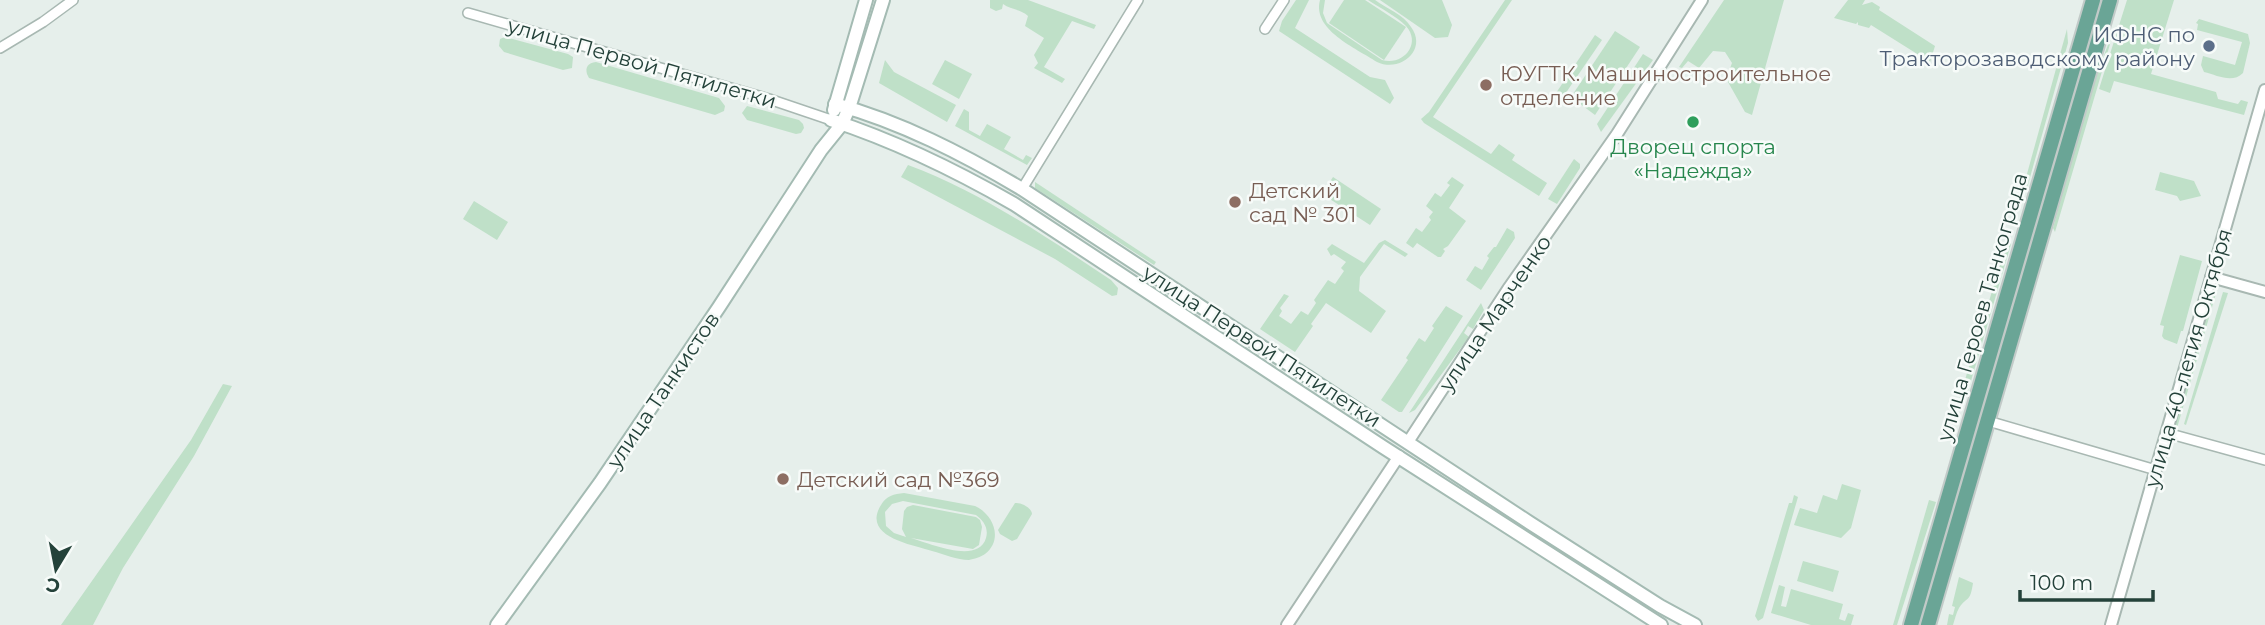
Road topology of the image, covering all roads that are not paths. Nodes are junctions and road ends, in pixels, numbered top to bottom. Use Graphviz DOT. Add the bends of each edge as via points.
graph roads {
  1 [pos="73,0"];
  2 [pos="866,0"];
  3 [pos="883,0"];
  4 [pos="1138,0"];
  5 [pos="1284,0"];
  6 [pos="1702,0"];
  7 [pos="2093,0"];
  8 [pos="2110,0"];
  9 [pos="468,13"];
  10 [pos="1265,29"];
  11 [pos="0,48"];
  12 [pos="2265,90"];
  13 [pos="835,104"];
  14 [pos="849,108"];
  15 [pos="816,114"];
  16 [pos="836,122"];
  17 [pos="1022,189"];
  18 [pos="2211,277"];
  19 [pos="2265,292"];
  20 [pos="1972,416"];
  21 [pos="1988,421"];
  22 [pos="2166,433"];
  23 [pos="1408,442"];
  24 [pos="1399,456"];
  25 [pos="2265,460"];
  26 [pos="2156,470"];
  27 [pos="497,625"];
  28 [pos="1287,625"];
  29 [pos="1661,625"];
  30 [pos="1695,625"];
  31 [pos="1911,625"];
  32 [pos="1928,625"];
  33 [pos="2111,625"];
  1 -- 11 [label="street"];
  2 -- 13 [label="main road, улица Танкистов"];
  3 -- 14 [label="main road, улица Танкистов"];
  4 -- 17 [label="street"];
  5 -- 10 [label="street"];
  6 -- 23 [label="street, улица Марченко"];
  7 -- 20 [label="main road, улица Героев Танкограда"];
  8 -- 21 [label="main road, улица Героев Танкограда"];
  9 -- 15 [label="street, улица Первой Пятилетки"];
  12 -- 18 [label="street, улица 40-летия Октября"];
  13 -- 14 [label="main road, улица Первой Пятилетки"];
  13 -- 15 [label="street"];
  13 -- 16 [label="main road, улица Танкистов"];
  14 -- 16 [label="main road, улица Танкистов"];
  14 -- 17 [label="main road, улица Первой Пятилетки" via="941,144"];
  15 -- 16 [label="street, улица Первой Пятилетки"];
  16 -- 24 [label="main road, улица Первой Пятилетки" via="925,156 1014,204"];
  16 -- 27 [label="main road, улица Танкистов" via="719,307"];
  17 -- 23 [label="main road, улица Первой Пятилетки"];
  18 -- 19 [label="street"];
  18 -- 22 [label="street, улица 40-летия Октября"];
  20 -- 21 [label="main road"];
  20 -- 31 [label="main road, улица Героев Танкограда"];
  21 -- 26 [label="street"];
  21 -- 32 [label="main road, улица Героев Танкограда"];
  22 -- 25 [label="street"];
  22 -- 26 [label="street, улица 40-летия Октября"];
  23 -- 24 [label="main road, улица Марченко"];
  23 -- 30 [label="main road, улица Первой Пятилетки" via="1660,607"];
  24 -- 28 [label="street, улица Марченко"];
  24 -- 29 [label="main road, улица Первой Пятилетки"];
  26 -- 33 [label="street, улица 40-летия Октября"];
}
